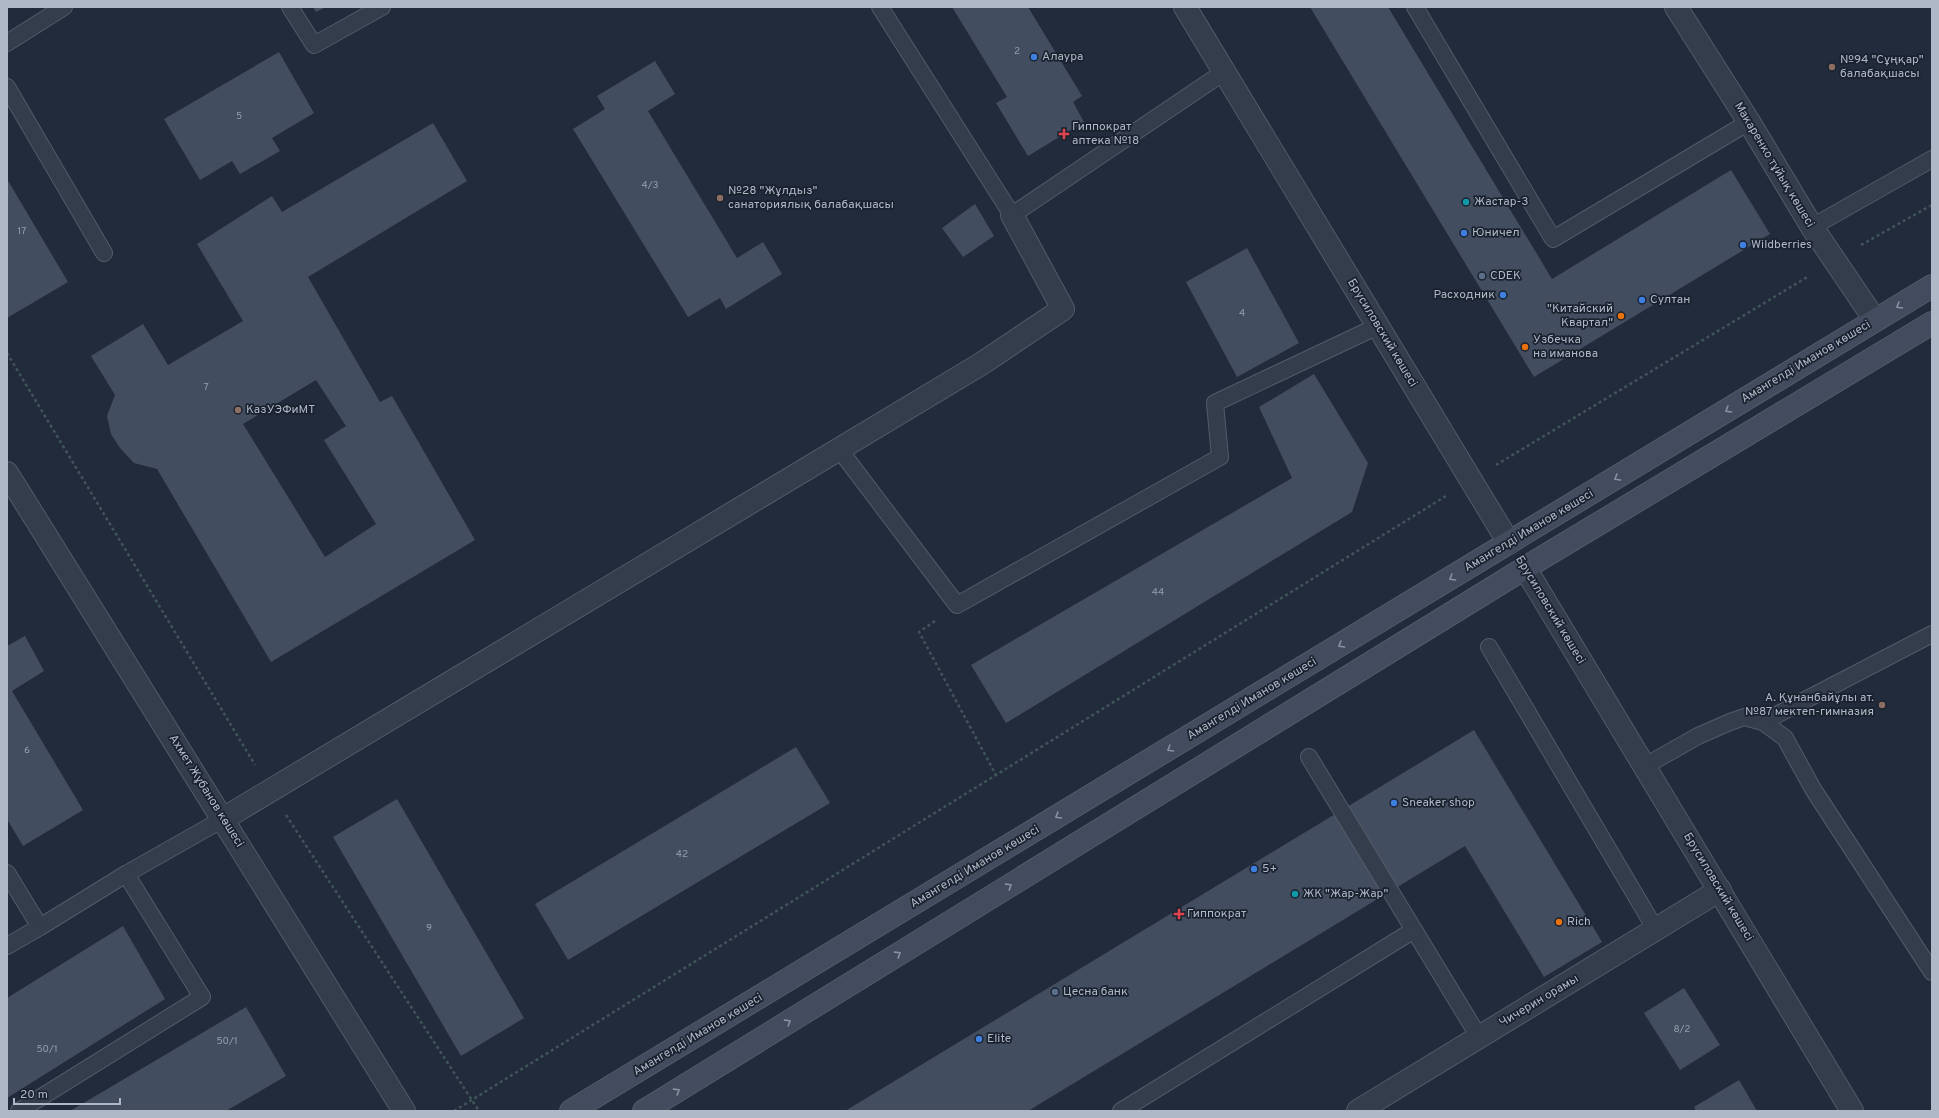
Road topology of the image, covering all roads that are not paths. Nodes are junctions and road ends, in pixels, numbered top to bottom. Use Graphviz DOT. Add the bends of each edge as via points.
graph roads {
  1 [pos="64,7"];
  2 [pos="290,7"];
  3 [pos="382,7"];
  4 [pos="880,7"];
  5 [pos="1184,7"];
  6 [pos="1415,7"];
  7 [pos="1676,7"];
  8 [pos="7,43"];
  9 [pos="1224,72"];
  10 [pos="7,87"];
  11 [pos="1749,122"];
  12 [pos="1932,159"];
  13 [pos="1012,215"];
  14 [pos="1812,227"];
  15 [pos="104,253"];
  16 [pos="1932,286"];
  17 [pos="1875,320"];
  18 [pos="1932,323"];
  19 [pos="1378,326"];
  20 [pos="839,449"];
  21 [pos="7,473"];
  22 [pos="1509,543"];
  23 [pos="1524,568"];
  24 [pos="1932,634"];
  25 [pos="1489,647"];
  26 [pos="1764,722"];
  27 [pos="1310,757"];
  28 [pos="1645,766"];
  29 [pos="224,819"];
  30 [pos="7,873"];
  31 [pos="126,874"];
  32 [pos="1720,890"];
  33 [pos="40,927"];
  34 [pos="1414,930"];
  35 [pos="1656,930"];
  36 [pos="7,946"];
  37 [pos="1932,972"];
  38 [pos="1479,1037"];
  39 [pos="19,1111"];
  40 [pos="404,1111"];
  41 [pos="571,1111"];
  42 [pos="644,1111"];
  43 [pos="1121,1111"];
  44 [pos="1358,1111"];
  45 [pos="1852,1111"];
  1 -- 8 [label="lane"];
  2 -- 3 [label="lane" via="314,45"];
  4 -- 13 [label="lane"];
  5 -- 9 [label="street, Брусиловский көшесі"];
  6 -- 11 [label="lane" via="1553,239"];
  7 -- 11 [label="street, Макаренко тұйық көшесі"];
  9 -- 13 [label="lane"];
  9 -- 19 [label="street, Брусиловский көшесі"];
  10 -- 15 [label="lane"];
  11 -- 14 [label="street, Макаренко тұйық көшесі"];
  12 -- 14 [label="lane"];
  13 -- 20 [label="street" via="1063,309 981,364"];
  14 -- 17 [label="street, Макаренко тұйық көшесі"];
  16 -- 17 [label="main road, Амангелді Иманов көшесі, one-way"];
  17 -- 22 [label="main road, Амангелді Иманов көшесі, one-way"];
  18 -- 23 [label="main road"];
  19 -- 20 [label="lane" via="1215,403 1220,457 957,604"];
  19 -- 22 [label="street, Брусиловский көшесі"];
  20 -- 29 [label="street"];
  21 -- 29 [label="street, Ахмет Жұбанов көшесі"];
  22 -- 23 [label="main road, Брусиловский көшесі"];
  22 -- 41 [label="main road, Амангелді Иманов көшесі, one-way"];
  23 -- 28 [label="street, Брусиловский көшесі"];
  42 -- 23 [label="main road, one-way"];
  24 -- 26 [label="lane"];
  25 -- 35 [label="lane"];
  26 -- 28 [label="lane" via="1744,717 1730,722 1698,736"];
  26 -- 37 [label="lane" via="1785,738 1812,788"];
  27 -- 34 [label="lane"];
  28 -- 32 [label="street, Брусиловский көшесі"];
  29 -- 31 [label="lane"];
  29 -- 40 [label="street, Ахмет Жұбанов көшесі"];
  30 -- 33 [label="lane"];
  31 -- 33 [label="lane"];
  31 -- 39 [label="lane" via="202,997"];
  32 -- 35 [label="street, Чичерин орамы"];
  32 -- 45 [label="street, Брусиловский көшесі"];
  33 -- 36 [label="lane"];
  34 -- 38 [label="lane"];
  34 -- 43 [label="lane"];
  35 -- 38 [label="street, Чичерин орамы"];
  38 -- 44 [label="street, Чичерин орамы"];
}
